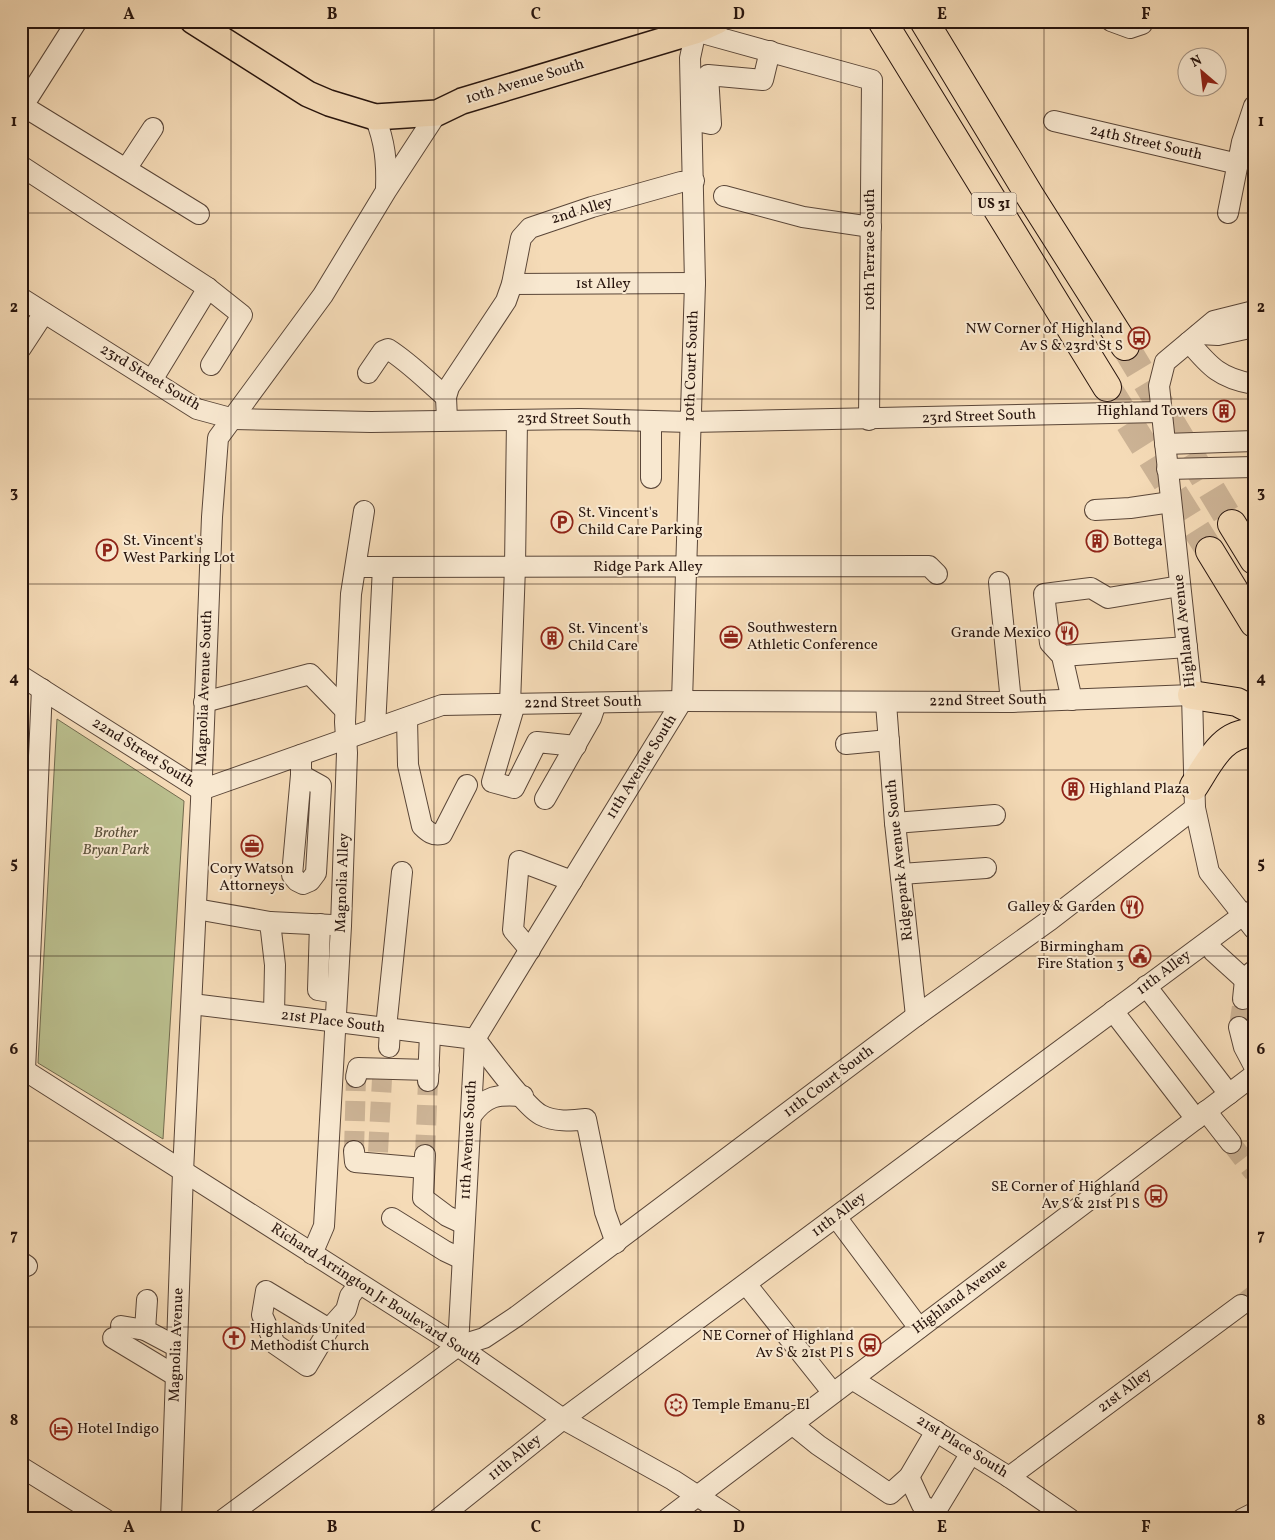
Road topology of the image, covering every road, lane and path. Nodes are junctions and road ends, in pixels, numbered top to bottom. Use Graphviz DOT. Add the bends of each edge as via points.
graph roads {
  1 [pos="77,21"];
  2 [pos="193,21"];
  3 [pos="882,21"];
  4 [pos="924,21"];
  5 [pos="1111,21"];
  6 [pos="1143,21"];
  7 [pos="703,24"];
  8 [pos="770,51"];
  9 [pos="699,74"];
  10 [pos="1254,106"];
  11 [pos="22,108"];
  12 [pos="437,113"];
  13 [pos="375,117"];
  14 [pos="1054,121"];
  15 [pos="153,128"];
  16 [pos="1248,142"];
  17 [pos="1238,164"];
  18 [pos="21,166"];
  19 [pos="126,170"];
  20 [pos="694,181"];
  21 [pos="386,191"];
  22 [pos="724,196"];
  23 [pos="1228,213"];
  24 [pos="199,214"];
  25 [pos="871,227"];
  26 [pos="695,283"];
  27 [pos="512,284"];
  28 [pos="208,288"];
  29 [pos="21,298"];
  30 [pos="1254,311"];
  31 [pos="44,313"];
  32 [pos="1254,327"];
  33 [pos="1194,338"];
  34 [pos="1125,346"];
  35 [pos="21,348"];
  36 [pos="211,365"];
  37 [pos="368,372"];
  38 [pos="152,380"];
  39 [pos="1253,384"];
  40 [pos="1107,387"];
  41 [pos="446,397"];
  42 [pos="1161,412"];
  43 [pos="234,419"];
  44 [pos="447,420"];
  45 [pos="517,420"];
  46 [pos="869,420"];
  47 [pos="651,421"];
  48 [pos="690,422"];
  49 [pos="1254,441"];
  50 [pos="1165,444"];
  51 [pos="1254,467"];
  52 [pos="1167,469"];
  53 [pos="651,478"];
  54 [pos="1171,502"];
  55 [pos="1096,510"];
  56 [pos="364,511"];
  57 [pos="1232,524"];
  58 [pos="1210,551"];
  59 [pos="1254,560"];
  60 [pos="356,567"];
  61 [pos="515,567"];
  62 [pos="686,567"];
  63 [pos="383,568"];
  64 [pos="936,574"];
  65 [pos="999,582"];
  66 [pos="1180,586"];
  67 [pos="1254,623"];
  68 [pos="1187,647"];
  69 [pos="1062,656"];
  70 [pos="21,676"];
  71 [pos="42,689"];
  72 [pos="1192,695"];
  73 [pos="1072,700"];
  74 [pos="682,701"];
  75 [pos="204,702"];
  76 [pos="1011,702"];
  77 [pos="596,703"];
  78 [pos="886,703"];
  79 [pos="512,704"];
  80 [pos="345,710"];
  81 [pos="1254,711"];
  82 [pos="407,718"];
  83 [pos="375,728"];
  84 [pos="1254,733"];
  85 [pos="345,738"];
  86 [pos="888,740"];
  87 [pos="846,744"];
  88 [pos="576,746"];
  89 [pos="467,785"];
  90 [pos="201,790"];
  91 [pos="1194,797"];
  92 [pos="545,799"];
  93 [pos="995,815"];
  94 [pos="895,823"];
  95 [pos="986,868"];
  96 [pos="402,872"];
  97 [pos="28,874"];
  98 [pos="900,874"];
  99 [pos="572,881"];
  100 [pos="196,910"];
  101 [pos="1250,918"];
  102 [pos="270,922"];
  103 [pos="320,924"];
  104 [pos="341,926"];
  105 [pos="530,950"];
  106 [pos="1212,952"];
  107 [pos="1247,983"];
  108 [pos="1146,986"];
  109 [pos="337,993"];
  110 [pos="192,1004"];
  111 [pos="1113,1011"];
  112 [pos="274,1014"];
  113 [pos="916,1016"];
  114 [pos="337,1022"];
  115 [pos="1239,1027"];
  116 [pos="388,1034"];
  117 [pos="430,1034"];
  118 [pos="475,1039"];
  119 [pos="1254,1066"];
  120 [pos="23,1072"];
  121 [pos="1254,1075"];
  122 [pos="356,1077"];
  123 [pos="1229,1094"];
  124 [pos="522,1096"];
  125 [pos="1201,1115"];
  126 [pos="471,1116"];
  127 [pos="1231,1143"];
  128 [pos="354,1151"];
  129 [pos="183,1172"];
  130 [pos="836,1217"];
  131 [pos="392,1218"];
  132 [pos="464,1224"];
  133 [pos="616,1243"];
  134 [pos="312,1254"];
  135 [pos="462,1259"];
  136 [pos="746,1284"];
  137 [pos="354,1290"];
  138 [pos="147,1300"];
  139 [pos="1241,1305"];
  140 [pos="919,1328"];
  141 [pos="329,1329"];
  142 [pos="145,1330"];
  143 [pos="458,1346"];
  144 [pos="177,1348"];
  145 [pos="176,1376"];
  146 [pos="852,1379"];
  147 [pos="832,1393"];
  148 [pos="563,1419"];
  149 [pos="792,1424"];
  150 [pos="936,1431"];
  151 [pos="971,1453"];
  152 [pos="21,1467"];
  153 [pos="909,1477"];
  154 [pos="1009,1477"];
  155 [pos="697,1496"];
  156 [pos="1254,1513"];
  157 [pos="105,1519"];
  158 [pos="171,1519"];
  159 [pos="224,1519"];
  160 [pos="438,1519"];
  161 [pos="667,1519"];
  162 [pos="733,1519"];
  163 [pos="1070,1519"];
  164 [pos="1242,1519"];
  1 -- 11 [label="street"];
  2 -- 13 [label="main road" via="308,94"];
  3 -- 40 [label="highway, US 31"];
  4 -- 34 [label="highway, US 31"];
  5 -- 6 [label="street" via="1130,28"];
  7 -- 8 [label="street"];
  7 -- 9 [label="street, 10th Court South" via="690,58"];
  7 -- 12 [label="main road, 10th Avenue South" via="462,101"];
  8 -- 9 [label="street" via="763,80"];
  8 -- 25 [label="street, 10th Terrace South" via="872,80"];
  9 -- 20 [label="street, 10th Court South" via="692,120"];
  10 -- 16 [label="street"];
  11 -- 19 [label="street"];
  12 -- 13 [label="main road"];
  12 -- 21 [label="street"];
  13 -- 21 [label="street" via="384,141"];
  14 -- 17 [label="street, 24th Street South"];
  15 -- 19 [label="street"];
  16 -- 17 [label="street"];
  17 -- 23 [label="street"];
  18 -- 28 [label="street"];
  19 -- 24 [label="street"];
  20 -- 26 [label="street, 10th Court South"];
  20 -- 27 [label="street, 2nd Alley" via="592,207 530,228 521,238"];
  21 -- 43 [label="street" via="322,295"];
  22 -- 25 [label="street" via="803,217"];
  25 -- 46 [label="street, 10th Terrace South"];
  26 -- 27 [label="street, 1st Alley"];
  26 -- 48 [label="street, 10th Court South"];
  27 -- 41 [label="street, 2nd Alley" via="506,301 449,387"];
  28 -- 36 [label="street" via="242,315"];
  28 -- 38 [label="street"];
  29 -- 31 [label="street, 23rd Street South"];
  30 -- 33 [label="street, Highland Avenue" via="1214,321"];
  31 -- 35 [label="street"];
  31 -- 38 [label="street, 23rd Street South"];
  32 -- 33 [label="street"];
  33 -- 39 [label="street" via="1213,370"];
  33 -- 42 [label="street, Highland Avenue" via="1165,362 1159,386"];
  37 -- 41 [label="street" via="388,349 410,362"];
  38 -- 43 [label="street, 23rd Street South" via="197,409"];
  41 -- 44 [label="street"];
  42 -- 46 [label="street, 23rd Street South"];
  42 -- 50 [label="street, Highland Avenue"];
  43 -- 44 [label="street, 23rd Street South"];
  43 -- 75 [label="street, Magnolia Avenue South" via="218,438"];
  44 -- 45 [label="street, 23rd Street South"];
  45 -- 47 [label="street, 23rd Street South"];
  45 -- 61 [label="street"];
  46 -- 48 [label="street, 23rd Street South"];
  47 -- 48 [label="street, 23rd Street South"];
  47 -- 53 [label="street"];
  48 -- 62 [label="street, 10th Court South"];
  49 -- 50 [label="street"];
  50 -- 52 [label="street, Highland Avenue"];
  51 -- 52 [label="street"];
  52 -- 54 [label="street, Highland Avenue"];
  54 -- 55 [label="street"];
  54 -- 66 [label="street, Highland Avenue"];
  56 -- 60 [label="street, Magnolia Alley"];
  57 -- 59 [label="highway"];
  58 -- 67 [label="highway"];
  60 -- 63 [label="street, Ridge Park Alley"];
  60 -- 80 [label="street, Magnolia Alley" via="351,594"];
  61 -- 62 [label="street, Ridge Park Alley"];
  61 -- 63 [label="street, Ridge Park Alley"];
  61 -- 79 [label="street"];
  62 -- 64 [label="street, Ridge Park Alley" via="929,566"];
  62 -- 74 [label="street, 10th Court South"];
  63 -- 83 [label="street"];
  65 -- 76 [label="street"];
  66 -- 68 [label="street, Highland Avenue"];
  66 -- 69 [label="street" via="1108,598 1091,588 1044,594 1050,643"];
  68 -- 69 [label="street"];
  68 -- 72 [label="street, Highland Avenue"];
  69 -- 73 [label="street"];
  70 -- 71 [label="street, 22nd Street South"];
  71 -- 90 [label="street, 22nd Street South"];
  71 -- 97 [label="street"];
  72 -- 73 [label="street, 22nd Street South"];
  72 -- 81 [label="highway" via="1237,702"];
  72 -- 91 [label="street, Highland Avenue"];
  73 -- 76 [label="street, 22nd Street South"];
  74 -- 77 [label="street, 22nd Street South"];
  74 -- 78 [label="street, 22nd Street South"];
  74 -- 99 [label="street, 11th Avenue South"];
  75 -- 80 [label="street" via="310,674"];
  75 -- 90 [label="street, Magnolia Avenue South"];
  76 -- 78 [label="street, 22nd Street South"];
  77 -- 79 [label="street, 22nd Street South"];
  77 -- 88 [label="street" via="592,718"];
  78 -- 86 [label="street, Ridgepark Avenue South"];
  79 -- 82 [label="street, 22nd Street South" via="442,705"];
  79 -- 88 [label="street" via="492,782 514,788 537,742"];
  80 -- 85 [label="street, Magnolia Alley"];
  82 -- 83 [label="street, 22nd Street South"];
  82 -- 89 [label="street" via="408,765 422,826 436,835 442,834"];
  83 -- 85 [label="street, 22nd Street South"];
  84 -- 91 [label="highway" via="1240,734 1225,742"];
  85 -- 90 [label="street, 22nd Street South" via="301,765"];
  85 -- 104 [label="street, Magnolia Alley"];
  86 -- 87 [label="street"];
  86 -- 94 [label="street, Ridgepark Avenue South"];
  88 -- 92 [label="street"];
  90 -- 100 [label="street, Magnolia Avenue South"];
  91 -- 101 [label="street, Highland Avenue" via="1209,872"];
  91 -- 113 [label="street, 11th Court South" via="1050,920"];
  93 -- 94 [label="street"];
  94 -- 98 [label="street, Ridgepark Avenue South"];
  95 -- 98 [label="street"];
  96 -- 116 [label="street"];
  97 -- 120 [label="street"];
  98 -- 113 [label="street, Ridgepark Avenue South"];
  99 -- 105 [label="street, 11th Avenue South"];
  99 -- 105 [label="street" via="519,861 512,930"];
  100 -- 102 [label="street"];
  100 -- 110 [label="street, Magnolia Avenue South"];
  101 -- 108 [label="street, 11th Alley"];
  102 -- 103 [label="street"];
  102 -- 112 [label="street" via="275,965"];
  103 -- 104 [label="street"];
  103 -- 109 [label="street" via="318,990"];
  104 -- 109 [label="street, Magnolia Alley"];
  105 -- 118 [label="street, 11th Avenue South"];
  106 -- 107 [label="street"];
  108 -- 111 [label="street, 11th Alley"];
  108 -- 123 [label="street"];
  109 -- 114 [label="street, Magnolia Alley"];
  110 -- 112 [label="street, 21st Place South"];
  110 -- 129 [label="street, Magnolia Avenue South"];
  111 -- 125 [label="street"];
  111 -- 130 [label="street, 11th Alley"];
  112 -- 114 [label="street, 21st Place South"];
  113 -- 133 [label="street, 11th Court South"];
  114 -- 116 [label="street, 21st Place South"];
  114 -- 134 [label="street, Magnolia Alley" via="341,1053 324,1226"];
  115 -- 119 [label="street" via="1244,1047"];
  116 -- 117 [label="street, 21st Place South"];
  117 -- 118 [label="street, 21st Place South"];
  117 -- 122 [label="street" via="428,1075 382,1074 358,1068"];
  118 -- 124 [label="street"];
  118 -- 126 [label="street, 11th Avenue South"];
  120 -- 129 [label="street, Richard Arrington Jr Boulevard South"];
  121 -- 123 [label="street, Highland Avenue"];
  123 -- 125 [label="street, Highland Avenue"];
  124 -- 126 [label="street" via="496,1096 480,1103"];
  124 -- 133 [label="street" via="540,1114 565,1122 586,1120 605,1212"];
  125 -- 127 [label="street"];
  125 -- 140 [label="street, Highland Avenue"];
  126 -- 132 [label="street, 11th Avenue South"];
  128 -- 132 [label="street" via="355,1162 378,1158 424,1161 422,1198"];
  129 -- 134 [label="street, Richard Arrington Jr Boulevard South"];
  129 -- 144 [label="street, Magnolia Avenue"];
  130 -- 136 [label="street, 11th Alley"];
  130 -- 140 [label="street"];
  131 -- 135 [label="street"];
  132 -- 135 [label="street, 11th Avenue South"];
  133 -- 143 [label="street, 11th Court South" via="484,1338"];
  134 -- 137 [label="street, Richard Arrington Jr Boulevard South"];
  135 -- 143 [label="street, 11th Avenue South"];
  136 -- 147 [label="street"];
  136 -- 148 [label="street, 11th Alley"];
  137 -- 141 [label="street" via="346,1310"];
  137 -- 143 [label="street, Richard Arrington Jr Boulevard South"];
  138 -- 142 [label="street"];
  139 -- 154 [label="street, 21st Alley"];
  140 -- 146 [label="street, Highland Avenue"];
  141 -- 141 [label="street" via="266,1291 262,1315 275,1344 307,1366"];
  142 -- 144 [label="street"];
  142 -- 145 [label="street" via="117,1332"];
  143 -- 148 [label="street, Richard Arrington Jr Boulevard South"];
  143 -- 159 [label="street"];
  144 -- 145 [label="street, Magnolia Avenue"];
  145 -- 158 [label="street, Magnolia Avenue"];
  146 -- 147 [label="street, Highland Avenue"];
  146 -- 150 [label="street, 21st Place South"];
  147 -- 149 [label="street, Highland Avenue"];
  148 -- 155 [label="street, Richard Arrington Jr Boulevard South"];
  148 -- 160 [label="street, 11th Alley"];
  149 -- 153 [label="street" via="890,1494"];
  149 -- 155 [label="street, Highland Avenue"];
  150 -- 151 [label="street, 21st Place South"];
  150 -- 153 [label="street"];
  151 -- 153 [label="street" via="938,1509 933,1511 919,1509"];
  151 -- 154 [label="street, 21st Place South"];
  152 -- 157 [label="street"];
  154 -- 163 [label="street, 21st Place South"];
  155 -- 161 [label="street, Highland Avenue"];
  155 -- 162 [label="street, Richard Arrington Jr Boulevard South"];
  156 -- 164 [label="street"];
}
